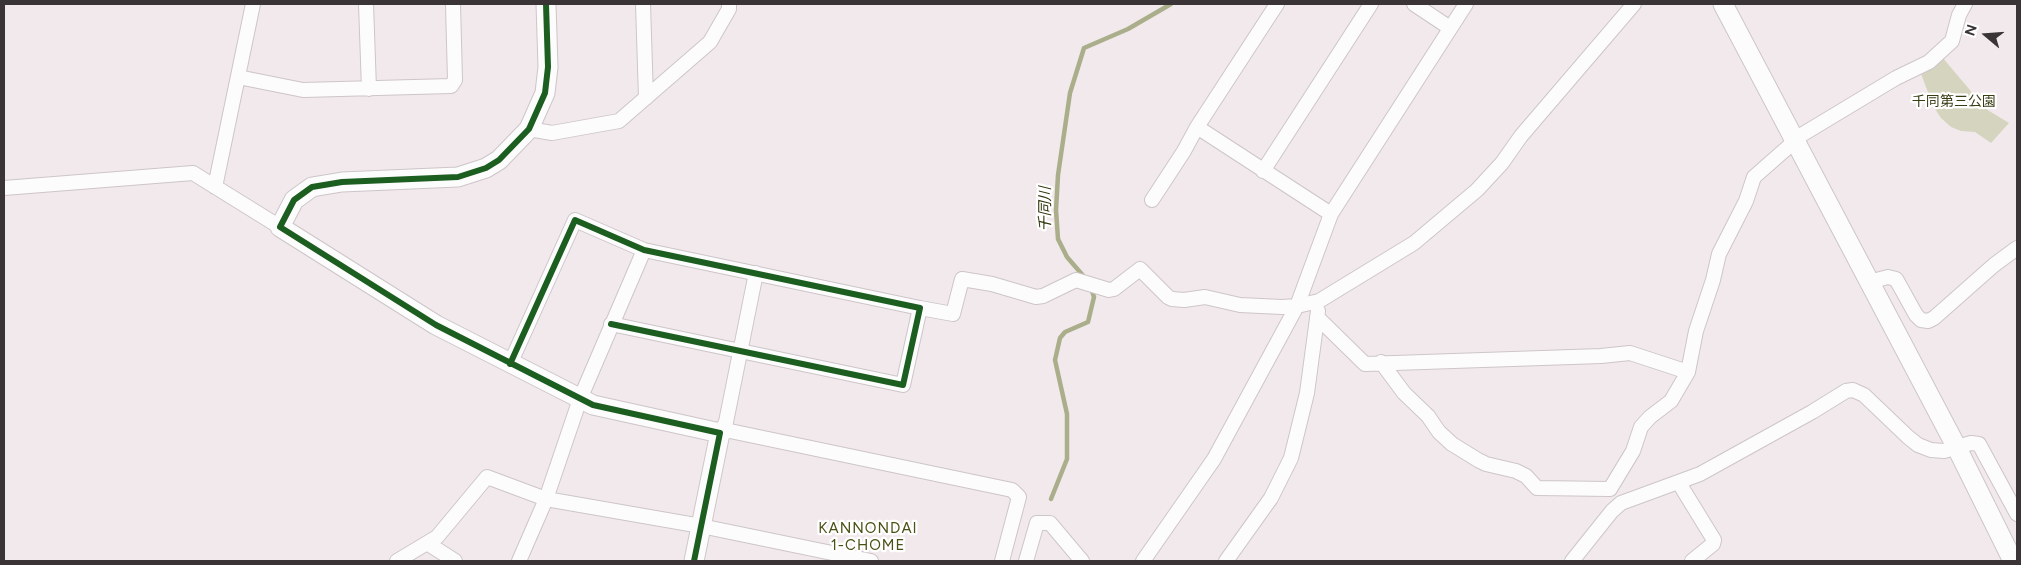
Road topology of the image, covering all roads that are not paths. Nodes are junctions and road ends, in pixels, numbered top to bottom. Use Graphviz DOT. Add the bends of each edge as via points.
graph roads {
  1 [pos="253,4"];
  2 [pos="366,4"];
  3 [pos="453,4"];
  4 [pos="546,4"];
  5 [pos="644,4"];
  6 [pos="729,4"];
  7 [pos="1277,4"];
  8 [pos="1371,4"];
  9 [pos="1414,4"];
  10 [pos="1466,4"];
  11 [pos="1634,4"];
  12 [pos="1723,4"];
  13 [pos="1965,4"];
  14 [pos="1450,28"];
  15 [pos="238,77"];
  16 [pos="369,88"];
  17 [pos="646,98"];
  18 [pos="1197,127"];
  19 [pos="529,129"];
  20 [pos="1794,141"];
  21 [pos="1264,171"];
  22 [pos="215,186"];
  23 [pos="4,188"];
  24 [pos="1152,200"];
  25 [pos="1331,214"];
  26 [pos="280,227"];
  27 [pos="2017,248"];
  28 [pos="644,250"];
  29 [pos="756,273"];
  30 [pos="1869,282"];
  31 [pos="1319,301"];
  32 [pos="1297,306"];
  33 [pos="920,308"];
  34 [pos="1317,317"];
  35 [pos="611,324"];
  36 [pos="740,351"];
  37 [pos="1381,362"];
  38 [pos="510,364"];
  39 [pos="1688,372"];
  40 [pos="580,399"];
  41 [pos="720,433"];
  42 [pos="1957,448"];
  43 [pos="1679,483"];
  44 [pos="1610,489"];
  45 [pos="546,499"];
  46 [pos="1616,506"];
  47 [pos="2017,514"];
  48 [pos="701,526"];
  49 [pos="427,543"];
  50 [pos="1577,559"];
  51 [pos="397,561"];
  52 [pos="455,561"];
  53 [pos="519,561"];
  54 [pos="694,561"];
  55 [pos="871,561"];
  56 [pos="1002,561"];
  57 [pos="1026,561"];
  58 [pos="1082,561"];
  59 [pos="1143,561"];
  60 [pos="1226,561"];
  61 [pos="1692,561"];
  62 [pos="2013,561"];
  1 -- 15 [label="street"];
  2 -- 16 [label="street"];
  3 -- 16 [label="street" via="455,80 451,86"];
  4 -- 19 [label="street" via="547,79 540,106"];
  5 -- 17 [label="street"];
  6 -- 17 [label="street" via="710,42"];
  7 -- 18 [label="street"];
  8 -- 21 [label="street"];
  9 -- 14 [label="street"];
  10 -- 14 [label="street"];
  11 -- 31 [label="street" via="1477,190 1414,243"];
  12 -- 20 [label="street"];
  13 -- 20 [label="street" via="1952,41 1929,62 1896,78"];
  14 -- 25 [label="street"];
  15 -- 16 [label="street" via="303,90"];
  15 -- 22 [label="street"];
  17 -- 19 [label="street" via="618,121 552,133"];
  18 -- 21 [label="street"];
  18 -- 24 [label="street"];
  19 -- 26 [label="street" via="500,160 472,174 441,179 342,182 312,187 294,200"];
  20 -- 30 [label="street"];
  20 -- 39 [label="street" via="1754,177 1722,246 1696,330"];
  21 -- 25 [label="street"];
  22 -- 23 [label="street" via="193,173"];
  22 -- 26 [label="street"];
  25 -- 32 [label="street"];
  26 -- 38 [label="street" via="436,325"];
  27 -- 30 [label="street" via="1928,321 1916,315 1896,279 1888,277"];
  28 -- 29 [label="street"];
  28 -- 35 [label="street"];
  28 -- 38 [label="street" via="575,220"];
  29 -- 33 [label="street"];
  29 -- 36 [label="street"];
  30 -- 42 [label="street"];
  31 -- 32 [label="street"];
  31 -- 34 [label="street"];
  32 -- 33 [label="street" via="1240,305 1205,296 1172,299 1140,269 1114,289 1076,280 1043,296 962,280 953,314"];
  32 -- 59 [label="street" via="1214,459"];
  33 -- 36 [label="street" via="903,385"];
  34 -- 37 [label="street" via="1366,364"];
  34 -- 60 [label="street" via="1308,393 1290,458 1271,498"];
  35 -- 36 [label="street"];
  35 -- 40 [label="street"];
  36 -- 41 [label="street" via="726,422"];
  37 -- 39 [label="street" via="1630,353"];
  37 -- 44 [label="street" via="1439,432 1478,460 1516,471 1537,488"];
  38 -- 40 [label="street"];
  39 -- 44 [label="street" via="1672,401 1641,427 1633,451"];
  40 -- 41 [label="street" via="593,405"];
  40 -- 45 [label="street"];
  41 -- 48 [label="street"];
  41 -- 56 [label="street" via="730,431 1012,490 1019,497"];
  42 -- 43 [label="street" via="1931,450 1918,445 1865,396 1853,390"];
  42 -- 47 [label="street" via="1979,444"];
  42 -- 62 [label="street"];
  43 -- 46 [label="street"];
  43 -- 61 [label="street" via="1714,540"];
  44 -- 46 [label="street"];
  45 -- 48 [label="street"];
  45 -- 49 [label="street" via="487,477 437,537"];
  45 -- 53 [label="street"];
  46 -- 50 [label="street"];
  48 -- 54 [label="street"];
  48 -- 55 [label="street"];
  49 -- 51 [label="street"];
  49 -- 52 [label="street"];
  57 -- 58 [label="street" via="1037,523 1050,523"];
}
